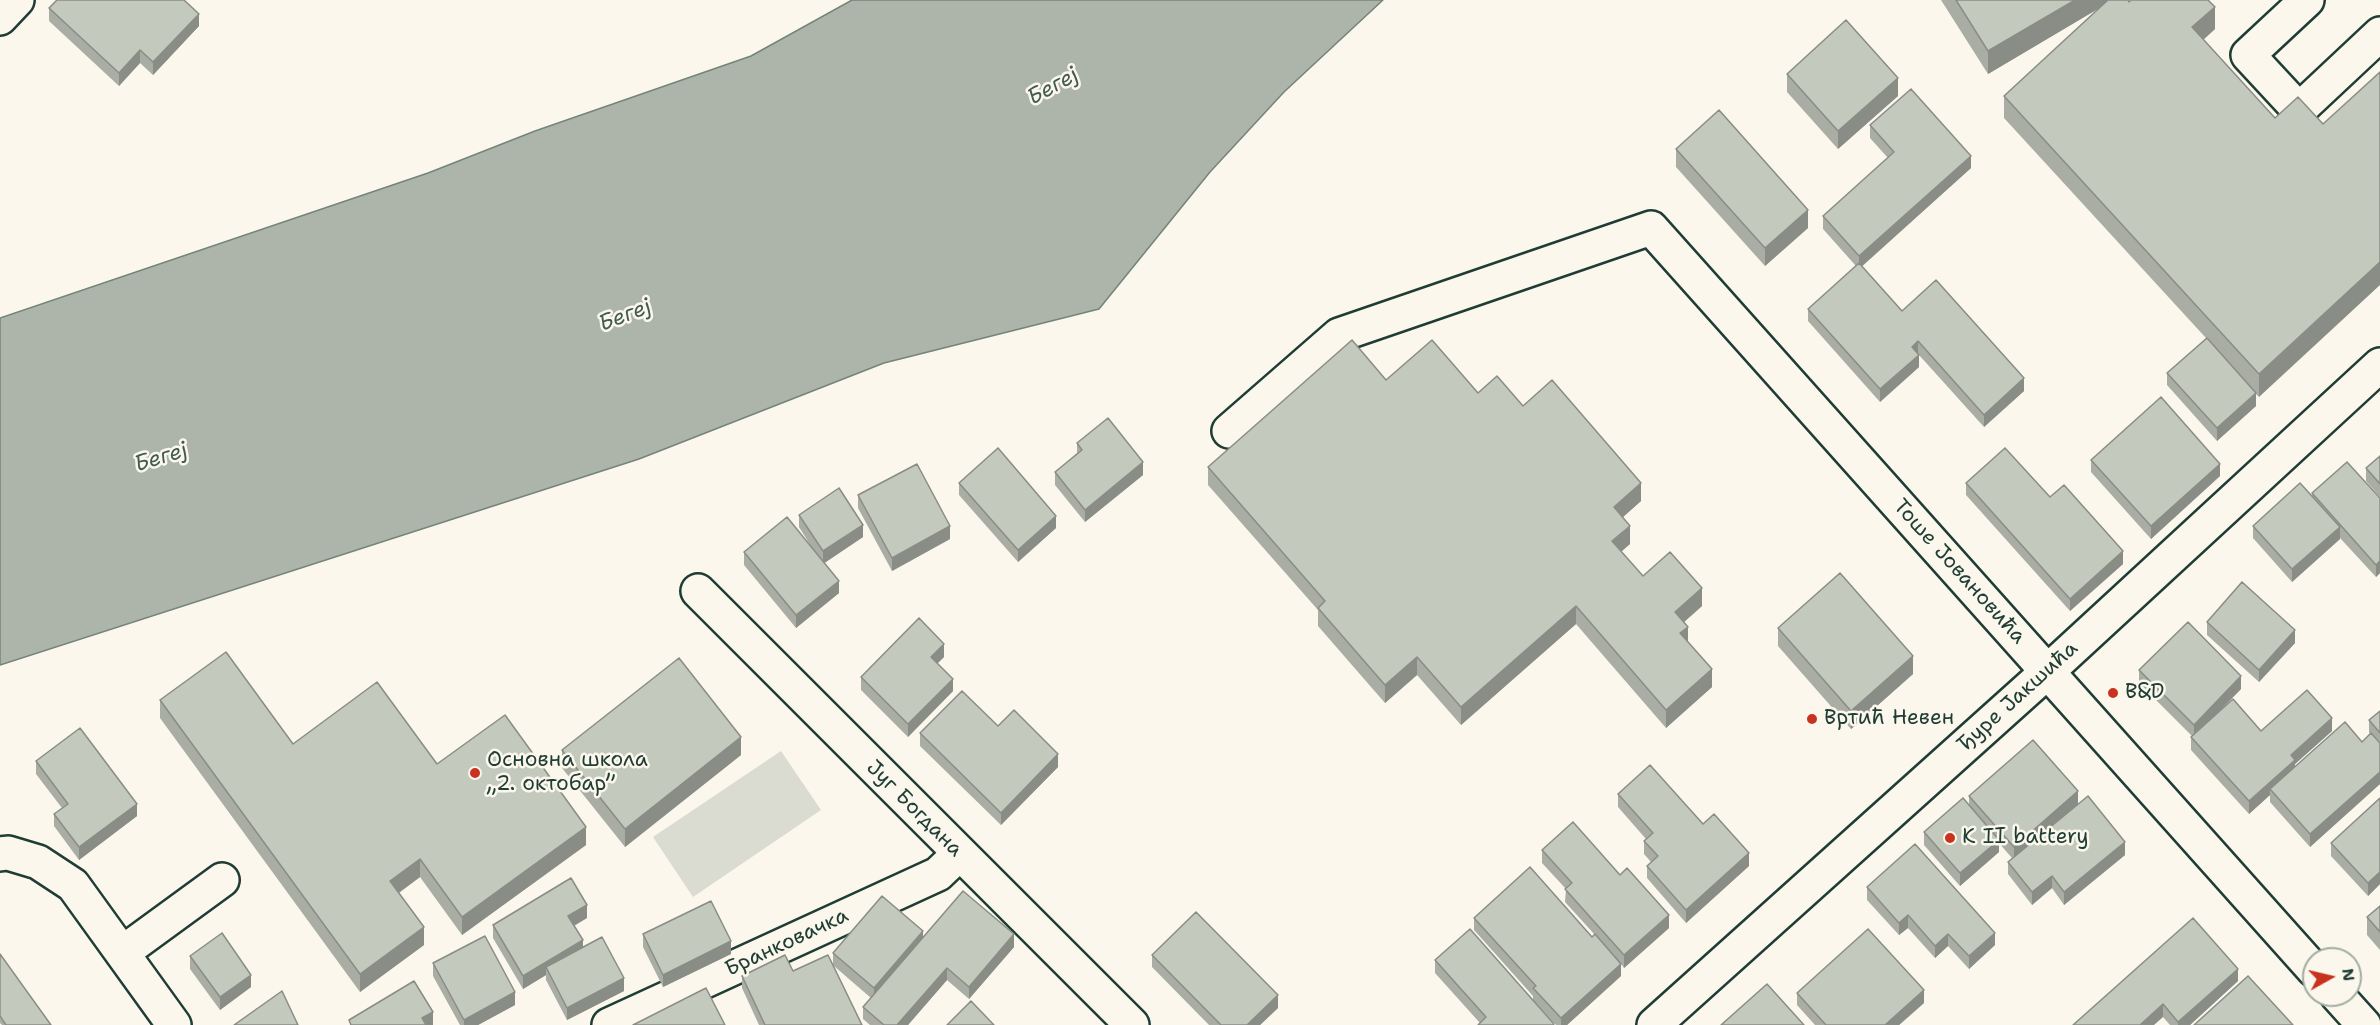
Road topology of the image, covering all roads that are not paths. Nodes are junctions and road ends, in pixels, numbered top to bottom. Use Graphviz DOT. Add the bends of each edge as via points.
graph roads {
  1 [pos="17,0"];
  2 [pos="2307,0"];
  3 [pos="0,18"];
  4 [pos="2380,34"];
  5 [pos="2380,365"];
  6 [pos="1229,431"];
  7 [pos="698,591"];
  8 [pos="2047,672"];
  9 [pos="0,854"];
  10 [pos="959,854"];
  11 [pos="222,880"];
  12 [pos="122,953"];
  13 [pos="2302,957"];
  14 [pos="2348,1007"];
  15 [pos="174,1025"];
  16 [pos="609,1025"];
  17 [pos="1132,1025"];
  18 [pos="1654,1025"];
  19 [pos="2364,1025"];
  1 -- 3 [label="street"];
  2 -- 4 [label="street" via="2248,55 2299,110"];
  5 -- 8 [label="street, Ђуре Јакшића"];
  6 -- 8 [label="street, Тоше Јовановића" via="1339,335 1651,228"];
  7 -- 10 [label="street, Југ Богдана"];
  8 -- 13 [label="street, Тоше Јовановића"];
  8 -- 18 [label="street, Ђуре Јакшића"];
  9 -- 12 [label="street" via="38,862 73,885"];
  10 -- 16 [label="street, Бранковачка" via="938,874"];
  10 -- 17 [label="street, Југ Богдана"];
  11 -- 12 [label="street"];
  12 -- 15 [label="street"];
  14 -- 19 [label="street"];
}
